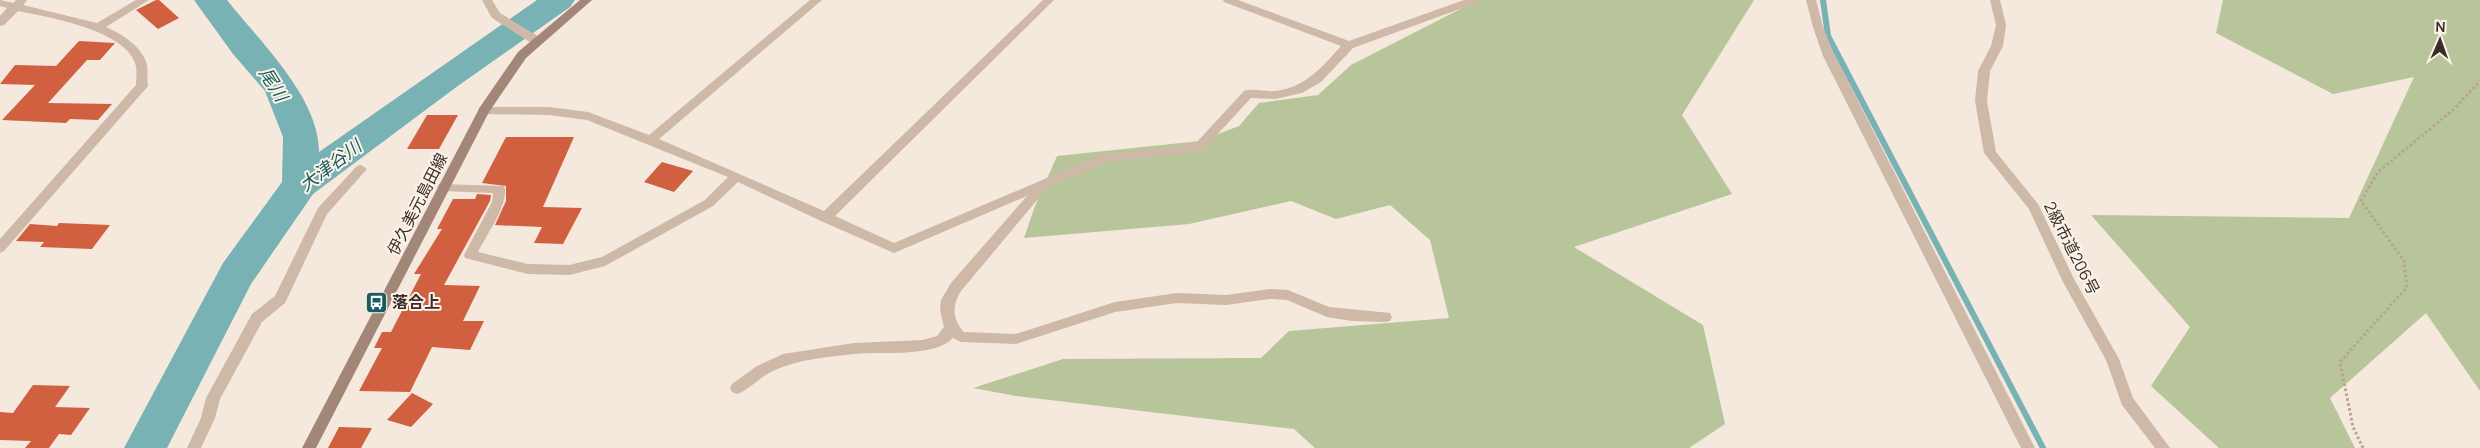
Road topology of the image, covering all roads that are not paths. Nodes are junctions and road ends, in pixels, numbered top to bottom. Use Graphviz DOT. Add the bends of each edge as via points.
graph roads {
  1 [pos="144,0"];
  2 [pos="487,0"];
  3 [pos="587,0"];
  4 [pos="817,0"];
  5 [pos="1049,0"];
  6 [pos="1228,0"];
  7 [pos="1475,0"];
  8 [pos="1811,0"];
  9 [pos="1995,0"];
  10 [pos="0,3"];
  11 [pos="18,4"];
  12 [pos="0,22"];
  13 [pos="99,26"];
  14 [pos="532,37"];
  15 [pos="1349,45"];
  16 [pos="484,110"];
  17 [pos="650,139"];
  18 [pos="361,168"];
  19 [pos="736,177"];
  20 [pos="1045,184"];
  21 [pos="443,187"];
  22 [pos="825,218"];
  23 [pos="0,248"];
  24 [pos="1385,317"];
  25 [pos="951,327"];
  26 [pos="737,388"];
  27 [pos="194,448"];
  28 [pos="309,448"];
  29 [pos="2028,448"];
  30 [pos="2163,448"];
  1 -- 13 [label="street"];
  2 -- 14 [label="street" via="496,15"];
  3 -- 14 [label="main road, 伊久美元島田線"];
  4 -- 17 [label="street"];
  5 -- 22 [label="street"];
  6 -- 15 [label="street"];
  7 -- 15 [label="street"];
  8 -- 29 [label="street" via="1829,56"];
  9 -- 30 [label="street, 2級市道206号" via="2000,25 1997,46 1984,71 1980,101 1990,153 2034,207 2068,280 2112,359 2127,401"];
  10 -- 11 [label="street"];
  11 -- 12 [label="street"];
  11 -- 13 [label="street"];
  13 -- 23 [label="street" via="130,46 140,64 142,86"];
  14 -- 16 [label="main road, 伊久美元島田線"];
  15 -- 20 [label="street" via="1317,80 1298,90 1275,95 1248,94 1198,148 1105,158"];
  16 -- 17 [label="street" via="549,111 588,116"];
  16 -- 21 [label="main road, 伊久美元島田線"];
  17 -- 19 [label="street"];
  18 -- 27 [label="street" via="322,211 280,299 258,318 213,398"];
  19 -- 21 [label="street" via="709,203 605,261 569,270 528,269 470,256 498,202 500,189"];
  19 -- 22 [label="street"];
  20 -- 22 [label="street" via="894,248"];
  20 -- 25 [label="street" via="956,287 948,300"];
  21 -- 28 [label="main road, 伊久美元島田線"];
  24 -- 25 [label="street" via="1328,312 1288,295 1270,294 1226,300 1177,298 1147,301 1016,339 961,336"];
  25 -- 26 [label="street" via="941,340 923,345 854,348 783,360"];
}
